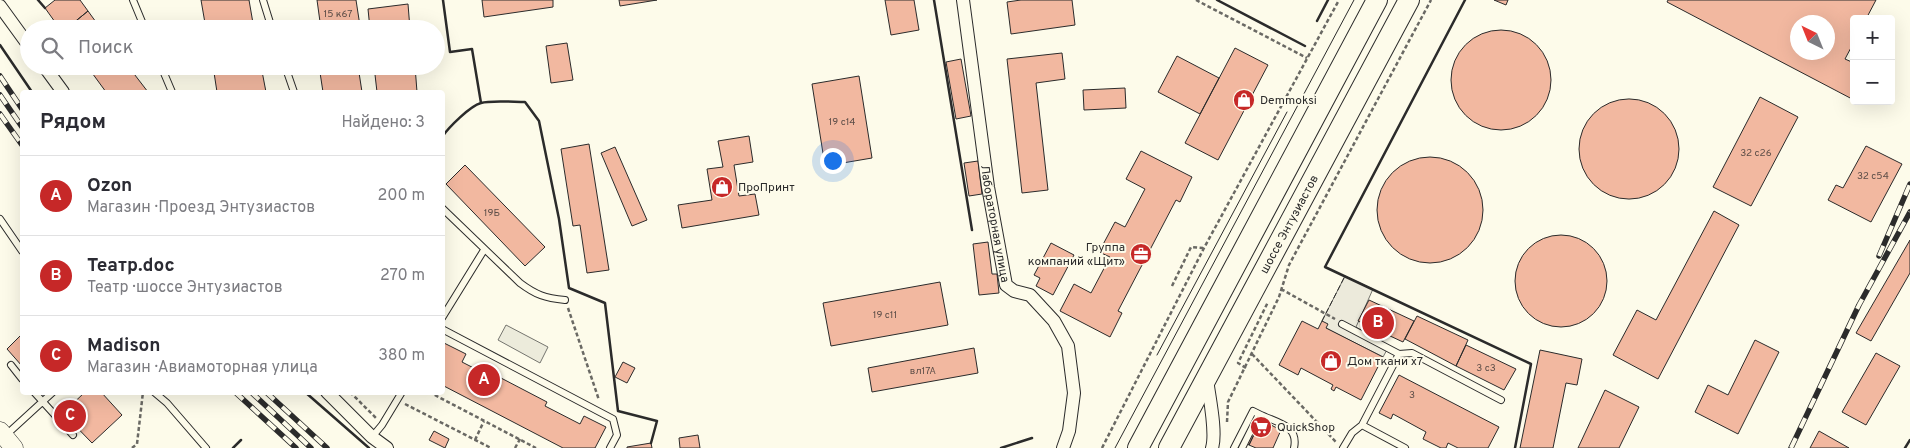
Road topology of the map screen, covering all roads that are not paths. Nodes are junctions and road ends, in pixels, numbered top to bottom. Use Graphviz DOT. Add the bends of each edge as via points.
graph roads {
  1 [pos="133,0"];
  2 [pos="263,0"];
  3 [pos="963,0"];
  4 [pos="1377,0"];
  5 [pos="1409,0"];
  6 [pos="0,6"];
  7 [pos="141,20"];
  8 [pos="269,20"];
  9 [pos="20,34"];
  10 [pos="51,75"];
  11 [pos="165,75"];
  12 [pos="288,75"];
  13 [pos="62,90"];
  14 [pos="171,90"];
  15 [pos="293,90"];
  16 [pos="445,211"];
  17 [pos="0,219"];
  18 [pos="20,248"];
  19 [pos="484,250"];
  20 [pos="565,300"];
  21 [pos="445,313"];
  22 [pos="1342,324"];
  23 [pos="445,331"];
  24 [pos="1399,354"];
  25 [pos="11,366"];
  26 [pos="20,377"];
  27 [pos="1207,378"];
  28 [pos="36,395"];
  29 [pos="50,395"];
  30 [pos="158,395"];
  31 [pos="330,395"];
  32 [pos="400,395"];
  33 [pos="1501,400"];
  34 [pos="42,402"];
  35 [pos="1259,414"];
  36 [pos="1362,425"];
  37 [pos="73,435"];
  38 [pos="372,437"];
  39 [pos="5,440"];
  40 [pos="1216,446"];
  41 [pos="206,448"];
  42 [pos="387,448"];
  43 [pos="610,448"];
  44 [pos="1063,448"];
  45 [pos="1138,448"];
  46 [pos="1169,448"];
  47 [pos="1234,448"];
  48 [pos="1242,448"];
  49 [pos="1294,448"];
  50 [pos="1343,448"];
  51 [pos="1405,448"];
  1 -- 7 [label="lane"];
  2 -- 8 [label="lane"];
  3 -- 44 [label="street, Лабораторная улица" via="988,187 1006,285 1030,296 1054,321 1068,346 1074,393"];
  4 -- 45 [label="main road"];
  5 -- 27 [label="main road, шоссе Энтузиастов"];
  6 -- 9 [label="street"];
  10 -- 13 [label="street"];
  11 -- 14 [label="lane"];
  12 -- 15 [label="lane"];
  16 -- 19 [label="lane"];
  17 -- 18 [label="lane"];
  19 -- 20 [label="lane" via="532,292 546,298"];
  19 -- 21 [label="lane"];
  22 -- 24 [label="lane"];
  23 -- 43 [label="lane" via="613,419 617,435"];
  24 -- 33 [label="lane" via="1412,353"];
  24 -- 36 [label="lane"];
  25 -- 26 [label="lane"];
  27 -- 40 [label="street"];
  27 -- 46 [label="main road, шоссе Энтузиастов"];
  28 -- 34 [label="lane"];
  29 -- 34 [label="lane"];
  30 -- 41 [label="lane"];
  31 -- 38 [label="street"];
  32 -- 38 [label="lane"];
  34 -- 37 [label="lane"];
  34 -- 39 [label="lane"];
  35 -- 47 [label="lane" via="1253,411"];
  35 -- 48 [label="lane"];
  35 -- 49 [label="lane" via="1292,430 1296,438"];
  36 -- 50 [label="lane" via="1352,432"];
  36 -- 51 [label="lane"];
  38 -- 42 [label="street"];
}
